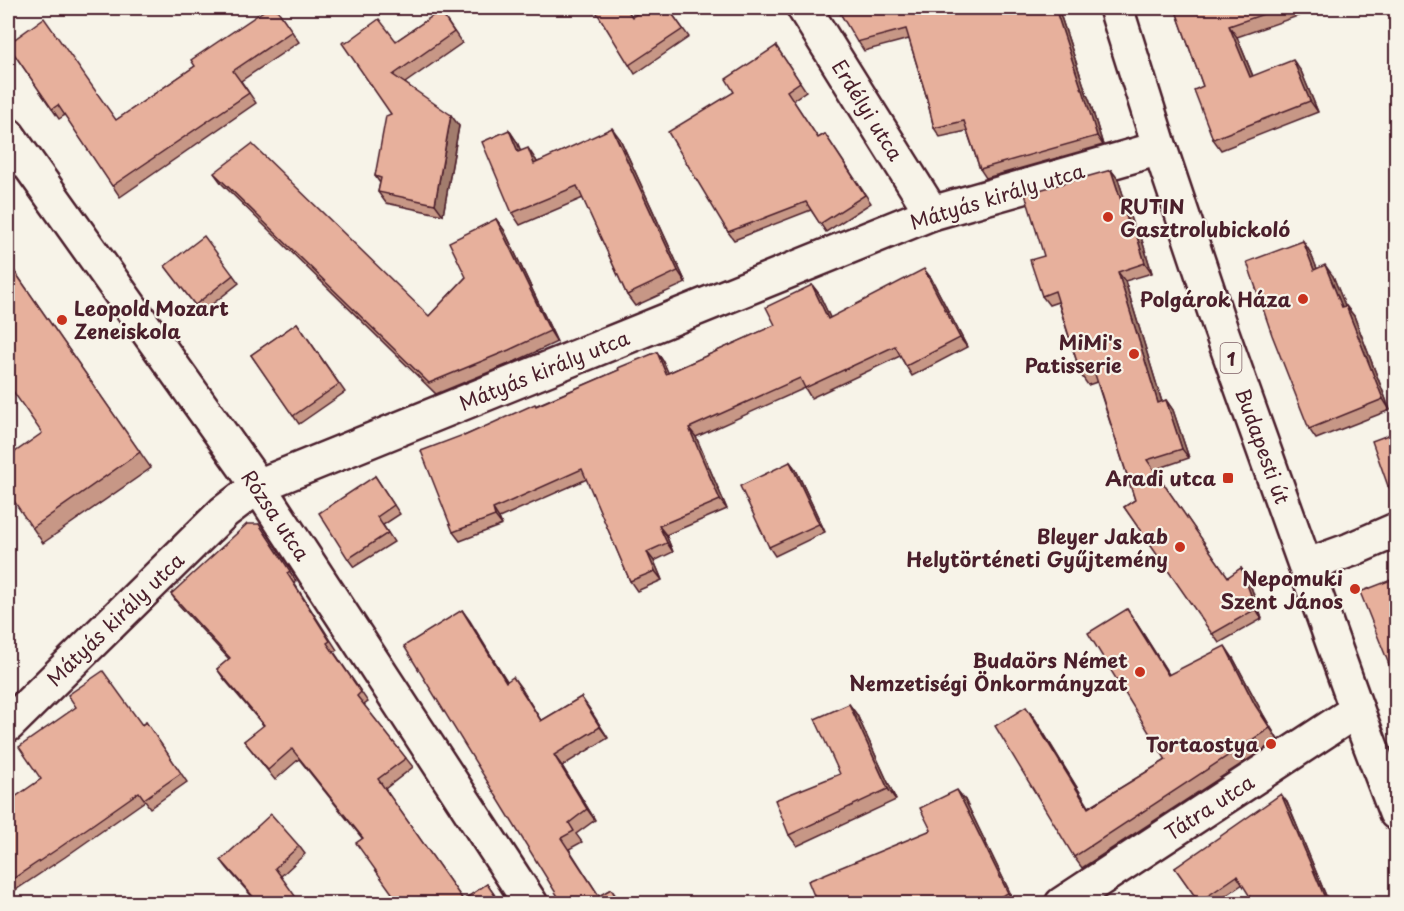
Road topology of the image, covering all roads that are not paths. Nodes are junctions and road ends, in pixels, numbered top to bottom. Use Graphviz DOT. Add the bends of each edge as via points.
graph roads {
  1 [pos="804,8"];
  2 [pos="1116,8"];
  3 [pos="8,135"];
  4 [pos="1160,148"];
  5 [pos="932,213"];
  6 [pos="258,486"];
  7 [pos="1396,530"];
  8 [pos="1306,566"];
  9 [pos="1356,710"];
  10 [pos="8,725"];
  11 [pos="1396,813"];
  12 [pos="531,903"];
  13 [pos="1062,903"];
  1 -- 5 [label="street, Erdélyi utca"];
  2 -- 4 [label="street, Budapesti út / 1"];
  3 -- 6 [label="street, Rózsa utca"];
  4 -- 5 [label="street, Mátyás király utca"];
  4 -- 8 [label="street, Budapesti út / 1"];
  5 -- 6 [label="street, Mátyás király utca"];
  6 -- 10 [label="street, Mátyás király utca" via="224,512"];
  6 -- 12 [label="street, Rózsa utca"];
  7 -- 8 [label="street"];
  8 -- 9 [label="street, Budapesti út / 1"];
  9 -- 11 [label="street, Budapesti út / 1"];
  9 -- 13 [label="street, Tátra utca"];
}
